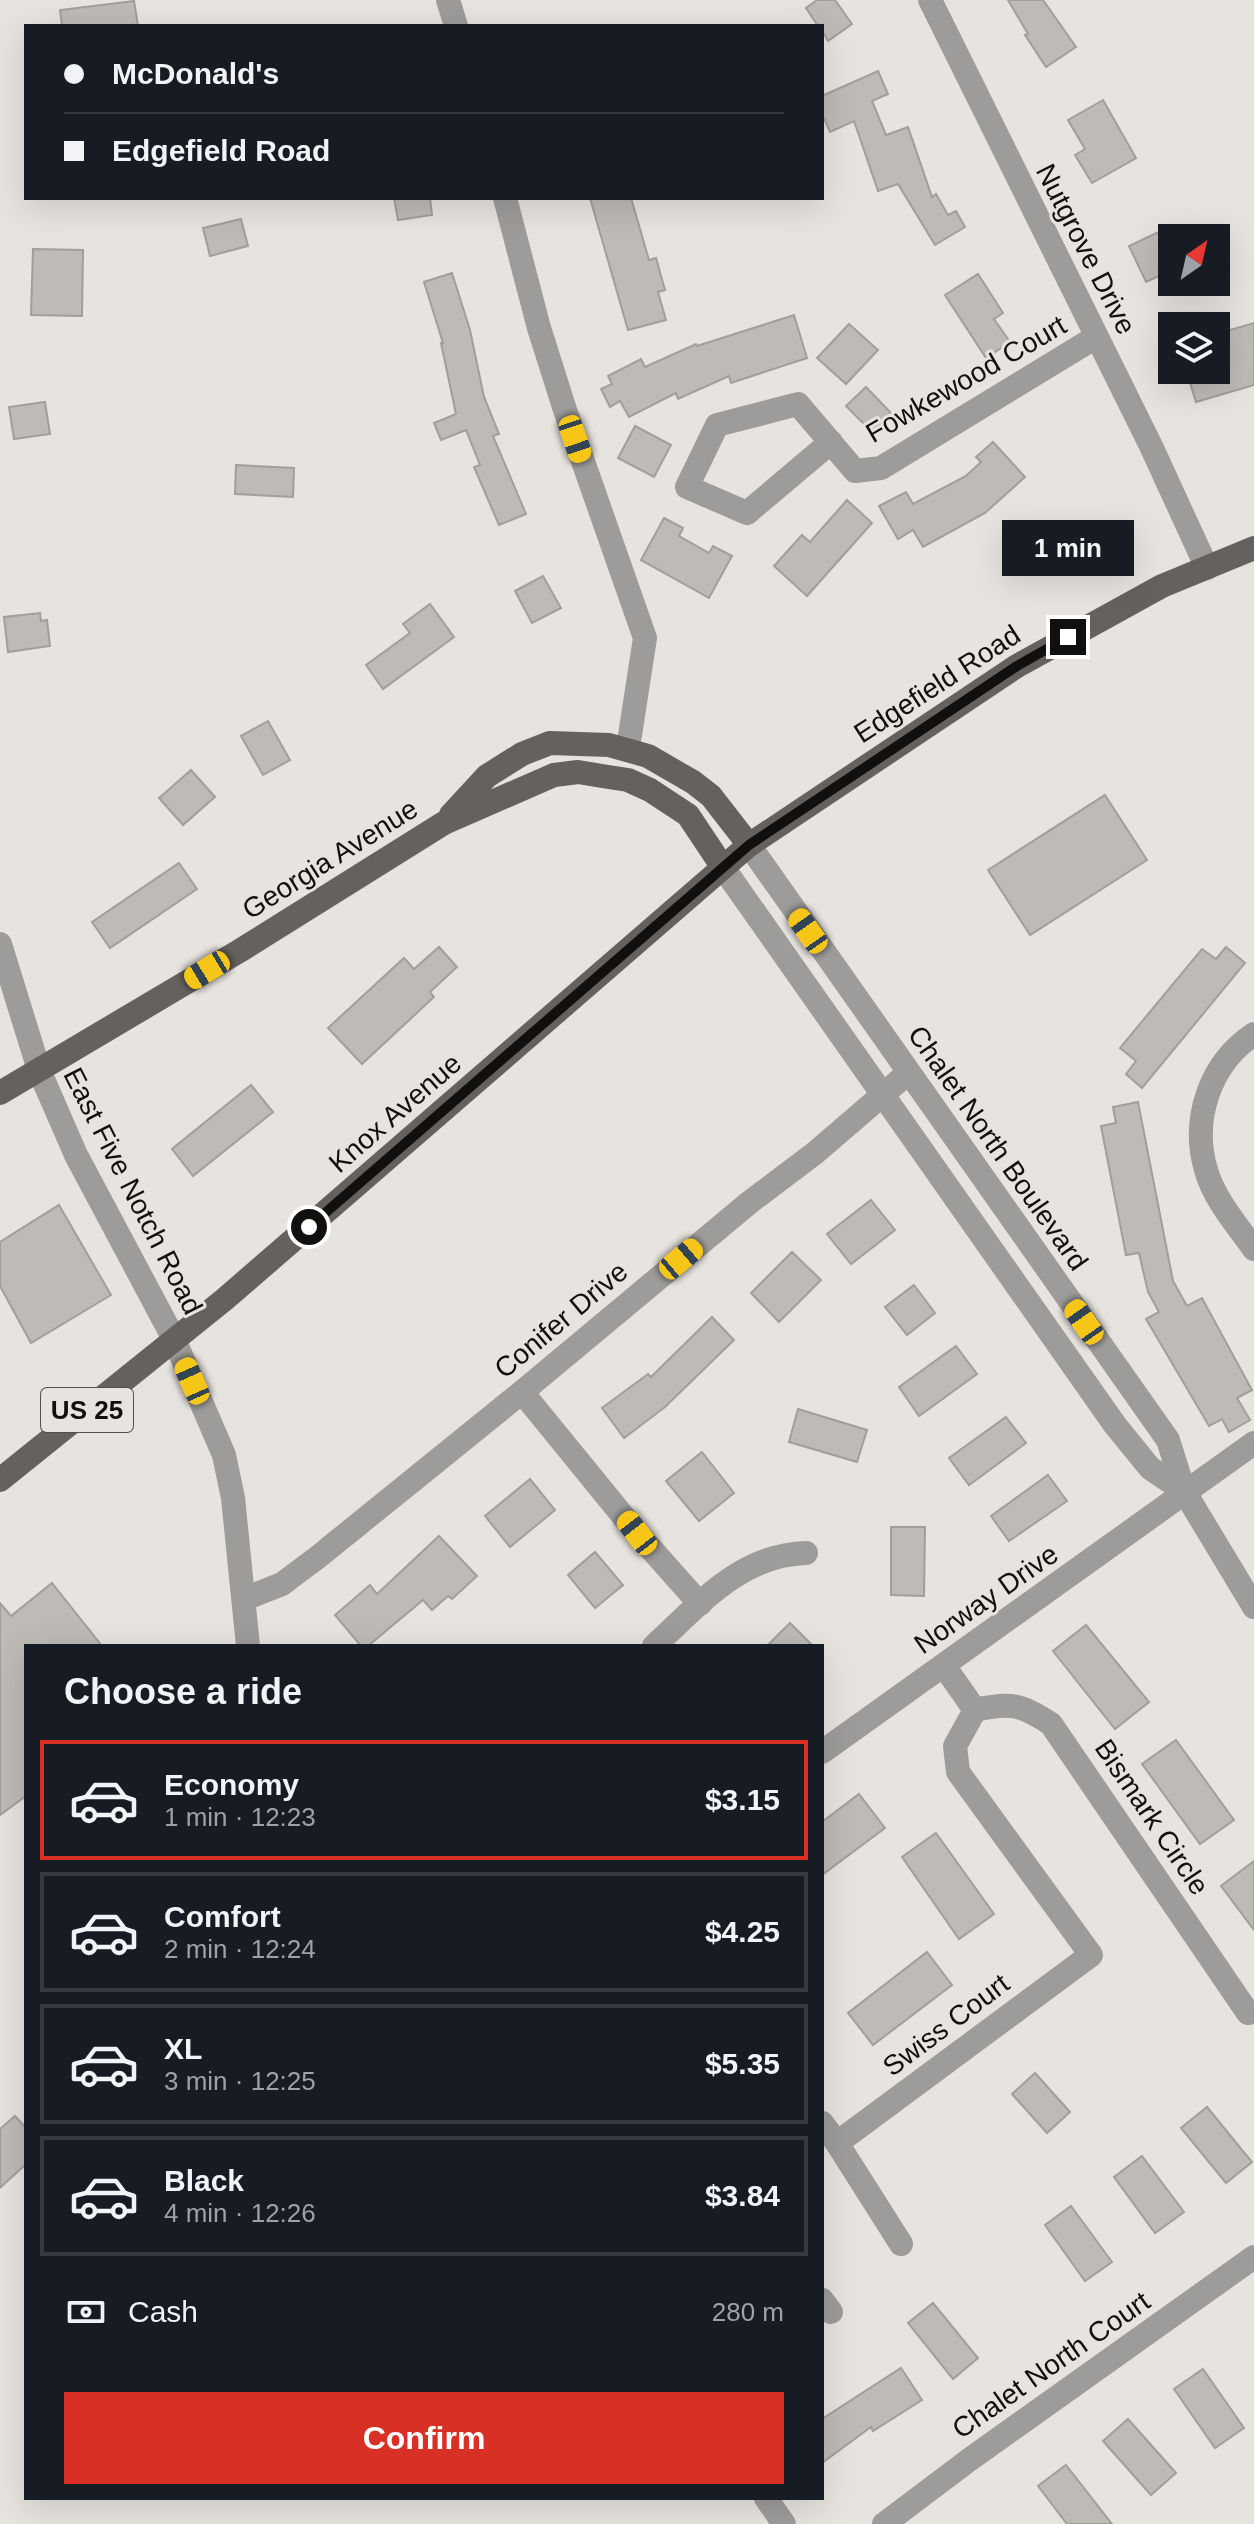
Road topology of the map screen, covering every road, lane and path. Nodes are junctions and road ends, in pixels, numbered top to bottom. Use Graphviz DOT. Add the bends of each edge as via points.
graph roads {
  1 [pos="448,0"];
  2 [pos="930,0"];
  3 [pos="455,24"];
  4 [pos="506,200"];
  5 [pos="1096,337"];
  6 [pos="831,442"];
  7 [pos="1254,548"];
  8 [pos="1207,568"];
  9 [pos="628,748"];
  10 [pos="444,823"];
  11 [pos="749,845"];
  12 [pos="722,866"];
  13 [pos="0,944"];
  14 [pos="1254,1034"];
  15 [pos="39,1070"];
  16 [pos="908,1073"];
  17 [pos="0,1093"];
  18 [pos="883,1096"];
  19 [pos="1254,1249"];
  20 [pos="174,1339"];
  21 [pos="522,1392"];
  22 [pos="1254,1443"];
  23 [pos="0,1480"];
  24 [pos="1184,1491"];
  25 [pos="806,1553"];
  26 [pos="244,1599"];
  27 [pos="700,1604"];
  28 [pos="1254,1607"];
  29 [pos="248,1644"];
  30 [pos="656,1644"];
  31 [pos="944,1666"];
  32 [pos="975,1710"];
  33 [pos="824,1751"];
  34 [pos="1248,2013"];
  35 [pos="824,2126"];
  36 [pos="837,2143"];
  37 [pos="901,2244"];
  38 [pos="1254,2257"];
  39 [pos="767,2500"];
  40 [pos="784,2524"];
  41 [pos="884,2524"];
  1 -- 3 [label="street"];
  2 -- 5 [label="street, Nutgrove Drive"];
  4 -- 9 [label="street" via="565,410 645,638"];
  5 -- 6 [label="street, Fowkewood Court" via="881,468 855,471"];
  5 -- 8 [label="street, Nutgrove Drive"];
  6 -- 6 [label="street, Fowkewood Court" via="798,404 717,425 687,487 747,513"];
  7 -- 8 [label="main road, Edgefield Road / US 25"];
  8 -- 11 [label="main road, Edgefield Road / US 25" via="1162,586 1017,666"];
  9 -- 10 [label="main road, Georgia Avenue" via="550,743 522,754 487,776"];
  9 -- 11 [label="main road, Georgia Avenue" via="711,796"];
  10 -- 12 [label="main road, Georgia Avenue" via="554,775 578,772 628,780 672,803 688,815"];
  10 -- 15 [label="main road, Georgia Avenue"];
  11 -- 12 [label="main road, Knox Avenue / US 25"];
  11 -- 16 [label="street, Chalet North Boulevard"];
  12 -- 18 [label="street, Chalet North Boulevard"];
  12 -- 20 [label="main road, Knox Avenue / US 25" via="376,1170"];
  13 -- 15 [label="street, East Five Notch Road"];
  14 -- 19 [label="street" via="1224,1061 1209,1085 1201,1145 1218,1198"];
  15 -- 17 [label="main road, Georgia Avenue"];
  15 -- 20 [label="street, East Five Notch Road" via="76,1155"];
  16 -- 18 [label="street, Conifer Drive"];
  16 -- 24 [label="street, Chalet North Boulevard" via="1168,1440"];
  18 -- 21 [label="street, Conifer Drive"];
  18 -- 24 [label="street, Chalet North Boulevard" via="1115,1425 1150,1468"];
  20 -- 23 [label="main road, Knox Avenue / US 25"];
  20 -- 26 [label="street, East Five Notch Road" via="224,1455"];
  21 -- 26 [label="street, Conifer Drive" via="282,1584"];
  21 -- 27 [label="street"];
  22 -- 24 [label="street, Norway Drive"];
  24 -- 28 [label="street, Chalet North Boulevard"];
  24 -- 31 [label="street, Norway Drive"];
  25 -- 27 [label="street" via="755,1563"];
  26 -- 29 [label="street, East Five Notch Road"];
  27 -- 30 [label="street"];
  31 -- 32 [label="street"];
  31 -- 33 [label="street, Norway Drive"];
  32 -- 34 [label="street, Bismark Circle" via="1006,1703 1029,1709 1051,1724"];
  32 -- 36 [label="street, Swiss Court" via="955,1746 958,1772 1091,1955"];
  35 -- 36 [label="street"];
  36 -- 37 [label="street"];
  38 -- 41 [label="street, Chalet North Court"];
  39 -- 40 [label="street"];
}
